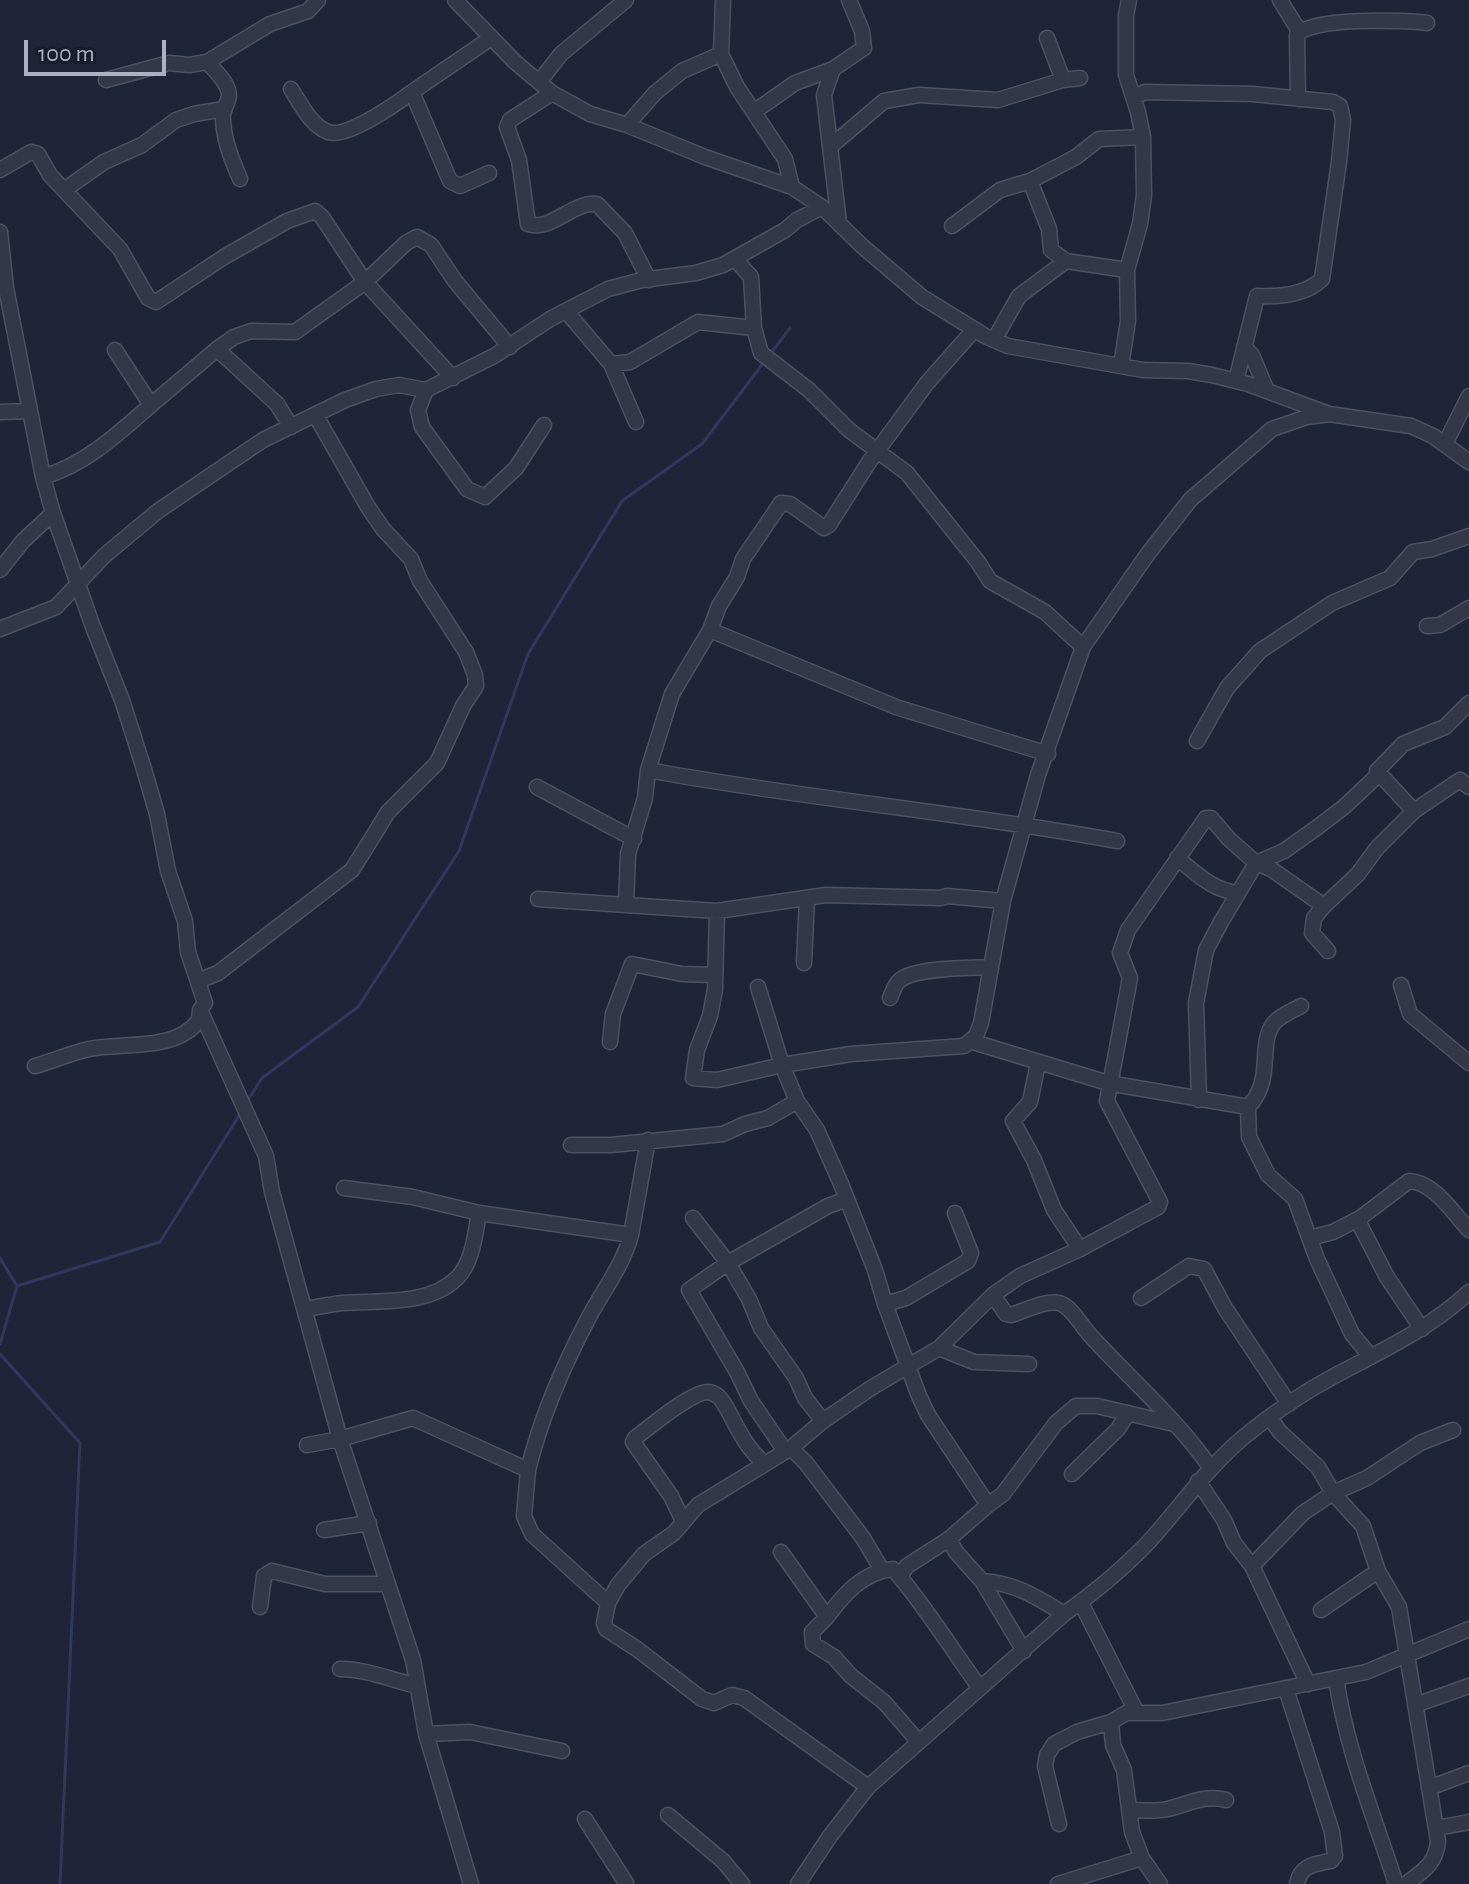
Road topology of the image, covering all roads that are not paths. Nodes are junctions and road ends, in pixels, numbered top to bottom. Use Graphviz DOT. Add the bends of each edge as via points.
graph roads {
  1 [pos="318,0"];
  2 [pos="455,0"];
  3 [pos="626,0"];
  4 [pos="723,0"];
  5 [pos="849,0"];
  6 [pos="1129,0"];
  7 [pos="1280,0"];
  8 [pos="606,7"];
  9 [pos="1427,23"];
  10 [pos="1299,31"];
  11 [pos="491,38"];
  12 [pos="1047,38"];
  13 [pos="721,54"];
  14 [pos="207,62"];
  15 [pos="833,69"];
  16 [pos="1080,78"];
  17 [pos="106,80"];
  18 [pos="1063,80"];
  19 [pos="539,82"];
  20 [pos="291,89"];
  21 [pos="412,92"];
  22 [pos="552,93"];
  23 [pos="1134,97"];
  24 [pos="1298,99"];
  25 [pos="224,109"];
  26 [pos="755,111"];
  27 [pos="627,125"];
  28 [pos="1143,137"];
  29 [pos="830,147"];
  30 [pos="0,170"];
  31 [pos="489,173"];
  32 [pos="240,179"];
  33 [pos="1030,181"];
  34 [pos="792,187"];
  35 [pos="64,190"];
  36 [pos="817,203"];
  37 [pos="839,223"];
  38 [pos="952,226"];
  39 [pos="0,232"];
  40 [pos="735,259"];
  41 [pos="1066,261"];
  42 [pos="1127,270"];
  43 [pos="649,280"];
  44 [pos="365,282"];
  45 [pos="566,311"];
  46 [pos="754,328"];
  47 [pos="974,330"];
  48 [pos="994,340"];
  49 [pos="510,347"];
  50 [pos="1244,347"];
  51 [pos="217,349"];
  52 [pos="115,350"];
  53 [pos="611,364"];
  54 [pos="1121,366"];
  55 [pos="453,378"];
  56 [pos="1236,381"];
  57 [pos="426,390"];
  58 [pos="1267,391"];
  59 [pos="1469,396"];
  60 [pos="151,405"];
  61 [pos="30,411"];
  62 [pos="0,412"];
  63 [pos="1329,414"];
  64 [pos="316,416"];
  65 [pos="636,422"];
  66 [pos="544,425"];
  67 [pos="291,427"];
  68 [pos="1445,444"];
  69 [pos="878,451"];
  70 [pos="1469,462"];
  71 [pos="43,477"];
  72 [pos="53,513"];
  73 [pos="1469,536"];
  74 [pos="0,570"];
  75 [pos="79,584"];
  76 [pos="1469,608"];
  77 [pos="1427,626"];
  78 [pos="0,629"];
  79 [pos="710,630"];
  80 [pos="1083,647"];
  81 [pos="1469,703"];
  82 [pos="1197,741"];
  83 [pos="1048,754"];
  84 [pos="648,770"];
  85 [pos="1378,775"];
  86 [pos="537,787"];
  87 [pos="1469,787"];
  88 [pos="1414,811"];
  89 [pos="1024,824"];
  90 [pos="634,839"];
  91 [pos="1117,841"];
  92 [pos="1177,858"];
  93 [pos="1256,863"];
  94 [pos="1238,893"];
  95 [pos="807,898"];
  96 [pos="538,899"];
  97 [pos="1003,901"];
  98 [pos="626,905"];
  99 [pos="1324,906"];
  100 [pos="717,911"];
  101 [pos="1328,951"];
  102 [pos="804,963"];
  103 [pos="990,967"];
  104 [pos="715,975"];
  105 [pos="198,981"];
  106 [pos="1401,985"];
  107 [pos="758,987"];
  108 [pos="890,998"];
  109 [pos="1301,1006"];
  110 [pos="200,1010"];
  111 [pos="970,1041"];
  112 [pos="610,1042"];
  113 [pos="1038,1063"];
  114 [pos="1469,1063"];
  115 [pos="782,1065"];
  116 [pos="35,1066"];
  117 [pos="1108,1083"];
  118 [pos="1199,1100"];
  119 [pos="797,1101"];
  120 [pos="1248,1107"];
  121 [pos="648,1140"];
  122 [pos="571,1145"];
  123 [pos="344,1188"];
  124 [pos="847,1199"];
  125 [pos="479,1213"];
  126 [pos="955,1213"];
  127 [pos="693,1218"];
  128 [pos="1360,1218"];
  129 [pos="1469,1230"];
  130 [pos="631,1235"];
  131 [pos="1310,1238"];
  132 [pos="1080,1249"];
  133 [pos="728,1263"];
  134 [pos="1469,1292"];
  135 [pos="993,1295"];
  136 [pos="1141,1298"];
  137 [pos="885,1304"];
  138 [pos="306,1309"];
  139 [pos="1422,1329"];
  140 [pos="939,1348"];
  141 [pos="1371,1357"];
  142 [pos="1029,1364"];
  143 [pos="907,1368"];
  144 [pos="1289,1404"];
  145 [pos="1128,1413"];
  146 [pos="1270,1418"];
  147 [pos="823,1421"];
  148 [pos="1175,1424"];
  149 [pos="1453,1430"];
  150 [pos="340,1439"];
  151 [pos="307,1445"];
  152 [pos="788,1450"];
  153 [pos="764,1463"];
  154 [pos="1210,1467"];
  155 [pos="528,1470"];
  156 [pos="1072,1474"];
  157 [pos="1198,1481"];
  158 [pos="1333,1493"];
  159 [pos="988,1505"];
  160 [pos="683,1521"];
  161 [pos="369,1523"];
  162 [pos="324,1530"];
  163 [pos="949,1539"];
  164 [pos="781,1552"];
  165 [pos="1252,1566"];
  166 [pos="882,1570"];
  167 [pos="1378,1571"];
  168 [pos="900,1577"];
  169 [pos="982,1581"];
  170 [pos="388,1584"];
  171 [pos="608,1603"];
  172 [pos="1081,1603"];
  173 [pos="260,1607"];
  174 [pos="1321,1610"];
  175 [pos="1064,1614"];
  176 [pos="827,1617"];
  177 [pos="1469,1629"];
  178 [pos="1024,1651"];
  179 [pos="1406,1657"];
  180 [pos="340,1669"];
  181 [pos="1336,1678"];
  182 [pos="1308,1684"];
  183 [pos="417,1686"];
  184 [pos="1469,1686"];
  185 [pos="980,1688"];
  186 [pos="1286,1689"];
  187 [pos="1415,1705"];
  188 [pos="1136,1711"];
  189 [pos="1111,1722"];
  190 [pos="426,1734"];
  191 [pos="918,1741"];
  192 [pos="562,1751"];
  193 [pos="1469,1773"];
  194 [pos="868,1787"];
  195 [pos="1429,1788"];
  196 [pos="1226,1800"];
  197 [pos="1129,1810"];
  198 [pos="668,1815"];
  199 [pos="585,1819"];
  200 [pos="1469,1822"];
  201 [pos="1059,1824"];
  202 [pos="1437,1828"];
  203 [pos="1142,1858"];
  204 [pos="799,1883"];
  205 [pos="471,1884"];
  206 [pos="622,1884"];
  207 [pos="742,1884"];
  208 [pos="1058,1884"];
  209 [pos="1160,1884"];
  210 [pos="1297,1884"];
  211 [pos="1396,1884"];
  212 [pos="1406,1884"];
  1 -- 14 [label="street" via="308,11 270,24"];
  2 -- 11 [label="street"];
  3 -- 8 [label="street"];
  4 -- 13 [label="street"];
  5 -- 15 [label="street" via="864,48"];
  6 -- 23 [label="street" via="1126,75"];
  7 -- 10 [label="street"];
  8 -- 19 [label="street"];
  9 -- 10 [label="street" via="1382,19 1317,24"];
  10 -- 24 [label="street"];
  11 -- 19 [label="street"];
  11 -- 21 [label="street"];
  12 -- 18 [label="street"];
  13 -- 26 [label="street"];
  13 -- 27 [label="street" via="682,71"];
  14 -- 17 [label="street" via="169,63"];
  14 -- 25 [label="street" via="228,88 230,99"];
  15 -- 26 [label="street" via="795,83"];
  15 -- 29 [label="street" via="824,95"];
  16 -- 18 [label="street"];
  18 -- 29 [label="street" via="998,100 919,95 884,101"];
  19 -- 22 [label="street"];
  20 -- 21 [label="street" via="315,122 326,132 338,133"];
  21 -- 31 [label="street" via="450,181 460,186"];
  22 -- 27 [label="street" via="590,114"];
  22 -- 43 [label="street" via="507,127 519,160 528,224 541,225 585,204 597,204 625,233"];
  23 -- 24 [label="street" via="1172,92"];
  23 -- 28 [label="street"];
  24 -- 50 [label="street" via="1337,103 1343,120 1322,279 1294,293 1257,296"];
  25 -- 32 [label="street" via="229,152"];
  25 -- 35 [label="street" via="176,120"];
  26 -- 34 [label="street" via="785,159"];
  27 -- 34 [label="street"];
  28 -- 33 [label="street" via="1099,139"];
  28 -- 42 [label="street" via="1144,195"];
  29 -- 37 [label="street"];
  30 -- 35 [label="street" via="31,152 38,154"];
  33 -- 38 [label="street" via="1000,190"];
  33 -- 41 [label="street" via="1049,229 1051,250"];
  34 -- 36 [label="street"];
  35 -- 44 [label="street" via="120,249 148,298 156,302 224,257 315,211"];
  36 -- 37 [label="street"];
  36 -- 40 [label="street"];
  37 -- 47 [label="street" via="922,297"];
  39 -- 61 [label="street"];
  40 -- 43 [label="street" via="696,273"];
  40 -- 46 [label="street" via="751,277"];
  41 -- 42 [label="street"];
  41 -- 48 [label="street" via="1019,296"];
  42 -- 54 [label="street" via="1128,321"];
  43 -- 45 [label="street" via="608,289"];
  44 -- 49 [label="street" via="412,238 423,239"];
  44 -- 51 [label="street" via="295,332 251,331"];
  44 -- 55 [label="street"];
  45 -- 49 [label="street"];
  45 -- 53 [label="street"];
  46 -- 53 [label="street" via="698,322 630,362"];
  46 -- 69 [label="street" via="766,357"];
  47 -- 48 [label="street"];
  47 -- 69 [label="street"];
  48 -- 54 [label="street"];
  49 -- 55 [label="street"];
  50 -- 56 [label="street"];
  50 -- 58 [label="street"];
  51 -- 60 [label="street"];
  51 -- 67 [label="street" via="277,404"];
  52 -- 60 [label="street"];
  53 -- 65 [label="street"];
  54 -- 56 [label="street"];
  55 -- 57 [label="street"];
  56 -- 58 [label="street"];
  57 -- 64 [label="street" via="393,385 345,400"];
  57 -- 66 [label="street" via="418,410 422,427 467,489 485,497 516,468"];
  58 -- 63 [label="street"];
  59 -- 68 [label="street"];
  60 -- 71 [label="street" via="106,444"];
  61 -- 62 [label="street"];
  61 -- 71 [label="street"];
  63 -- 68 [label="street" via="1411,426"];
  63 -- 80 [label="street" via="1272,429 1190,500"];
  64 -- 67 [label="street"];
  64 -- 105 [label="street" via="352,483 411,559 466,652 476,686 437,763 388,812 352,870 218,973"];
  67 -- 75 [label="street" via="237,456 158,511"];
  68 -- 70 [label="street"];
  69 -- 79 [label="street" via="824,528 781,503 743,559"];
  69 -- 80 [label="street" via="907,473 990,581 1045,612"];
  71 -- 72 [label="street"];
  72 -- 74 [label="street"];
  72 -- 75 [label="street"];
  73 -- 82 [label="street" via="1413,552 1390,578 1332,603 1260,651 1227,688"];
  75 -- 78 [label="street" via="56,607"];
  75 -- 105 [label="street" via="143,766"];
  76 -- 77 [label="street" via="1440,625"];
  79 -- 83 [label="street" via="896,707"];
  79 -- 84 [label="street" via="672,694"];
  80 -- 83 [label="street"];
  81 -- 85 [label="street" via="1445,727 1403,744"];
  83 -- 89 [label="street"];
  84 -- 89 [label="street" via="814,798"];
  84 -- 90 [label="street"];
  85 -- 88 [label="street"];
  85 -- 93 [label="street" via="1305,836"];
  86 -- 90 [label="street"];
  87 -- 88 [label="street" via="1460,780"];
  88 -- 99 [label="street"];
  89 -- 91 [label="street"];
  89 -- 97 [label="street"];
  90 -- 98 [label="street" via="628,854"];
  92 -- 93 [label="street" via="1211,818"];
  92 -- 94 [label="street" via="1210,885"];
  92 -- 117 [label="street" via="1128,930 1120,953 1130,978"];
  93 -- 94 [label="street"];
  93 -- 99 [label="street"];
  94 -- 118 [label="street" via="1206,950 1196,1003"];
  95 -- 97 [label="street" via="947,896"];
  95 -- 100 [label="street"];
  95 -- 102 [label="street"];
  96 -- 98 [label="street"];
  97 -- 103 [label="street"];
  98 -- 100 [label="street"];
  99 -- 101 [label="street" via="1314,918 1312,933"];
  100 -- 104 [label="street"];
  103 -- 108 [label="street" via="912,975 899,981"];
  103 -- 111 [label="street" via="981,1023"];
  104 -- 112 [label="street" via="632,964 613,1014"];
  104 -- 115 [label="street" via="693,1078 717,1080"];
  105 -- 110 [label="street" via="205,1003"];
  106 -- 114 [label="street" via="1410,1014"];
  107 -- 115 [label="street"];
  109 -- 120 [label="street" via="1269,1030 1262,1089"];
  110 -- 116 [label="street" via="199,1020 185,1034 87,1049"];
  110 -- 138 [label="street" via="266,1156"];
  111 -- 113 [label="street"];
  111 -- 115 [label="street" via="964,1046"];
  113 -- 117 [label="street"];
  113 -- 132 [label="street" via="1030,1102 1013,1121 1054,1210"];
  115 -- 119 [label="street"];
  117 -- 118 [label="street"];
  117 -- 132 [label="street" via="1107,1101 1160,1202"];
  118 -- 120 [label="street"];
  119 -- 121 [label="street" via="723,1134"];
  119 -- 124 [label="street" via="817,1130"];
  120 -- 131 [label="street" via="1249,1137 1268,1175 1295,1199"];
  121 -- 122 [label="street"];
  121 -- 130 [label="street"];
  123 -- 125 [label="street"];
  124 -- 133 [label="street"];
  124 -- 137 [label="street"];
  125 -- 130 [label="street"];
  125 -- 138 [label="street" via="473,1248 462,1271 446,1286 383,1302"];
  126 -- 137 [label="street" via="971,1253 968,1261 906,1298"];
  127 -- 133 [label="street"];
  128 -- 129 [label="street" via="1409,1181 1419,1181"];
  128 -- 131 [label="street"];
  128 -- 139 [label="street" via="1387,1277"];
  130 -- 155 [label="street" via="625,1257 591,1313 546,1411"];
  131 -- 141 [label="street" via="1352,1334"];
  132 -- 135 [label="street" via="1046,1262"];
  133 -- 147 [label="street" via="761,1328"];
  133 -- 152 [label="street" via="689,1290 751,1401"];
  134 -- 139 [label="street"];
  135 -- 140 [label="street"];
  135 -- 148 [label="street" via="1011,1315 1046,1303 1067,1307"];
  136 -- 144 [label="street" via="1189,1266 1204,1269"];
  137 -- 143 [label="street"];
  138 -- 150 [label="street"];
  139 -- 141 [label="street"];
  140 -- 142 [label="street" via="974,1362"];
  140 -- 143 [label="street"];
  141 -- 144 [label="street"];
  143 -- 147 [label="street"];
  143 -- 159 [label="street" via="928,1415"];
  144 -- 146 [label="street"];
  145 -- 148 [label="street"];
  145 -- 156 [label="street"];
  145 -- 159 [label="street" via="1076,1406"];
  146 -- 154 [label="street"];
  146 -- 158 [label="street" via="1318,1467"];
  147 -- 152 [label="street"];
  148 -- 154 [label="street"];
  149 -- 158 [label="street"];
  150 -- 151 [label="street"];
  150 -- 155 [label="street" via="413,1418"];
  150 -- 161 [label="street"];
  152 -- 153 [label="street"];
  152 -- 166 [label="street" via="806,1463"];
  153 -- 160 [label="street" via="698,1505"];
  153 -- 160 [label="street" via="745,1442 719,1396 711,1392 635,1438"];
  154 -- 157 [label="street"];
  155 -- 171 [label="street" via="524,1516 532,1534"];
  157 -- 165 [label="street"];
  157 -- 172 [label="street" via="1143,1548"];
  158 -- 165 [label="street" via="1303,1513"];
  158 -- 167 [label="street" via="1363,1526"];
  159 -- 163 [label="street"];
  160 -- 171 [label="street" via="644,1554"];
  161 -- 162 [label="street"];
  161 -- 170 [label="street"];
  163 -- 168 [label="street" via="907,1566"];
  163 -- 169 [label="street"];
  164 -- 176 [label="street"];
  165 -- 182 [label="street"];
  166 -- 168 [label="street" via="893,1569"];
  166 -- 176 [label="street" via="844,1594"];
  167 -- 174 [label="street"];
  167 -- 179 [label="street" via="1399,1607"];
  168 -- 185 [label="street"];
  169 -- 175 [label="street" via="1009,1584"];
  169 -- 178 [label="street"];
  170 -- 173 [label="street" via="325,1584 272,1571 264,1576"];
  170 -- 183 [label="street"];
  171 -- 194 [label="street" via="606,1629 702,1699 714,1703 732,1695 744,1698"];
  172 -- 175 [label="street"];
  172 -- 188 [label="street"];
  175 -- 178 [label="street"];
  176 -- 191 [label="street" via="812,1632 813,1644 884,1702"];
  177 -- 179 [label="street"];
  178 -- 185 [label="street"];
  179 -- 181 [label="street"];
  179 -- 187 [label="street"];
  180 -- 183 [label="street" via="361,1669"];
  181 -- 182 [label="street"];
  181 -- 211 [label="street" via="1341,1715"];
  182 -- 186 [label="street"];
  183 -- 190 [label="street"];
  184 -- 187 [label="street"];
  185 -- 191 [label="street"];
  186 -- 188 [label="street" via="1162,1713"];
  186 -- 210 [label="street" via="1335,1856 1304,1869"];
  187 -- 195 [label="street"];
  188 -- 189 [label="street"];
  189 -- 197 [label="street"];
  189 -- 201 [label="street" via="1077,1732 1054,1744 1047,1755"];
  190 -- 192 [label="street" via="470,1732"];
  190 -- 205 [label="street"];
  191 -- 194 [label="street"];
  193 -- 195 [label="street"];
  194 -- 204 [label="street"];
  195 -- 202 [label="street"];
  196 -- 197 [label="street"];
  197 -- 203 [label="street"];
  198 -- 207 [label="street"];
  199 -- 206 [label="street"];
  200 -- 202 [label="street"];
  202 -- 212 [label="street" via="1435,1859"];
  203 -- 208 [label="street"];
  203 -- 209 [label="street"];
}
